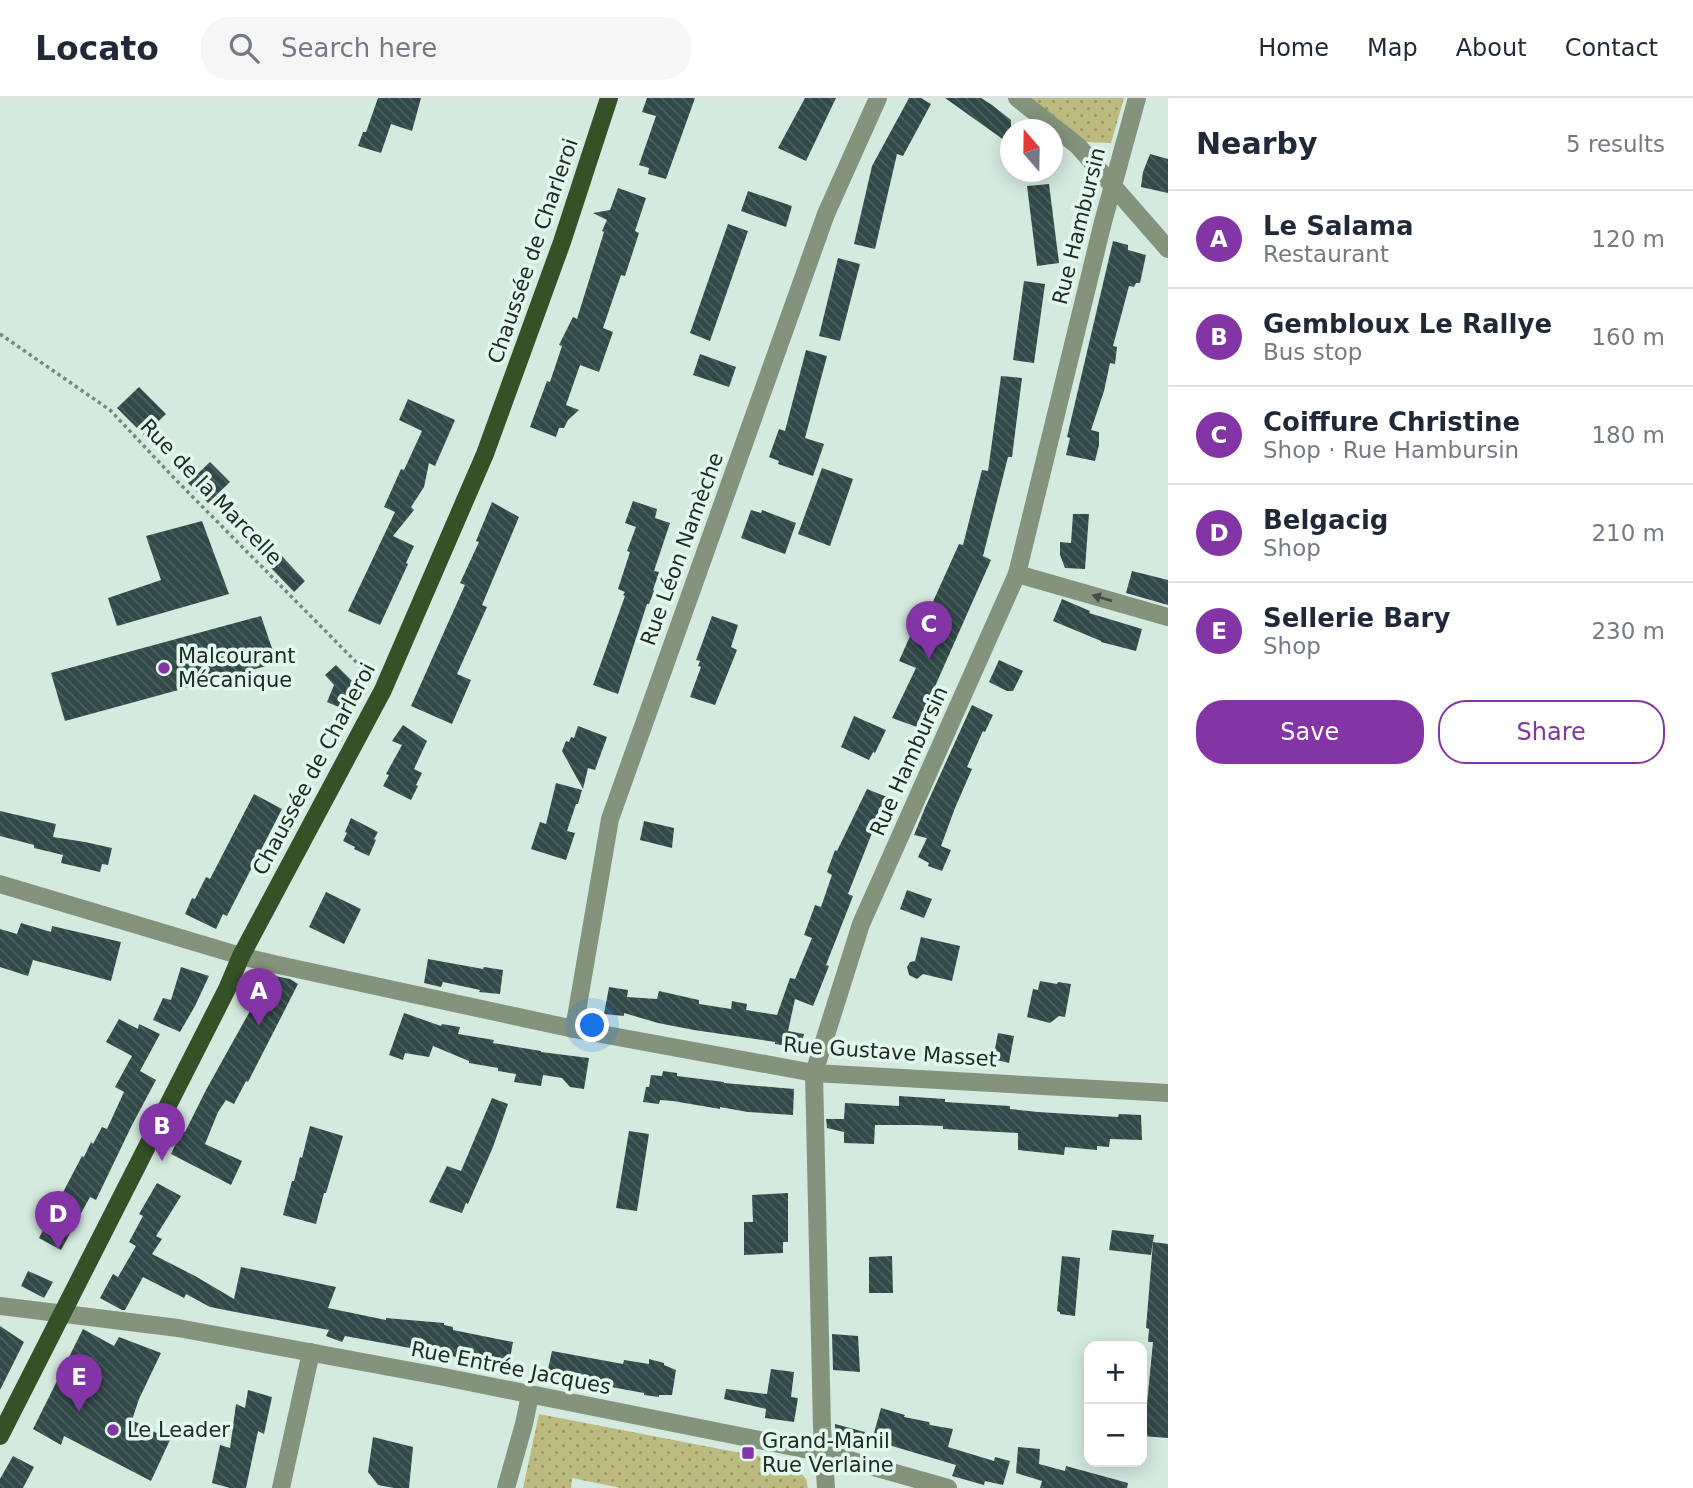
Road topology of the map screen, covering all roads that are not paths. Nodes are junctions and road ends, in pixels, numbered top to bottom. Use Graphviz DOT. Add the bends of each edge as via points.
graph roads {
  1 [pos="609,98"];
  2 [pos="878,98"];
  3 [pos="1017,98"];
  4 [pos="1137,98"];
  5 [pos="1113,184"];
  6 [pos="1168,249"];
  7 [pos="1017,574"];
  8 [pos="1168,617"];
  9 [pos="0,884"];
  10 [pos="242,956"];
  11 [pos="574,1029"];
  12 [pos="814,1073"];
  13 [pos="1168,1093"];
  14 [pos="0,1306"];
  15 [pos="62,1313"];
  16 [pos="311,1352"];
  17 [pos="530,1395"];
  18 [pos="0,1436"];
  19 [pos="824,1453"];
  20 [pos="281,1488"];
  21 [pos="506,1488"];
  22 [pos="826,1488"];
  23 [pos="948,1488"];
  1 -- 10 [label="main road, Chaussée de Charleroi" via="485,454 383,690"];
  2 -- 11 [label="street, Rue Léon Namèche" via="826,214 610,819"];
  3 -- 5 [label="street" via="1078,146"];
  4 -- 5 [label="street, Rue Hambursin"];
  5 -- 6 [label="street"];
  5 -- 7 [label="street, Rue Hambursin"];
  8 -- 7 [label="street, one-way"];
  7 -- 12 [label="street, Rue Hambursin" via="861,924"];
  9 -- 10 [label="street, Rue Gustave Masset"];
  10 -- 11 [label="street, Rue Gustave Masset"];
  10 -- 15 [label="main road, Chaussée de Charleroi"];
  11 -- 12 [label="street, Rue Gustave Masset"];
  12 -- 13 [label="street, Rue Gustave Masset"];
  12 -- 19 [label="street, Rue Hambursin"];
  14 -- 15 [label="street, Rue Entrée Jacques"];
  15 -- 16 [label="street, Rue Entrée Jacques"];
  15 -- 18 [label="main road, Chaussée de Charleroi"];
  16 -- 17 [label="street, Rue Entrée Jacques"];
  16 -- 20 [label="street"];
  17 -- 19 [label="street, Rue Entrée Jacques"];
  17 -- 21 [label="street"];
  19 -- 22 [label="street, Rue Hambursin"];
  19 -- 23 [label="street, Rue Entrée Jacques"];
}
